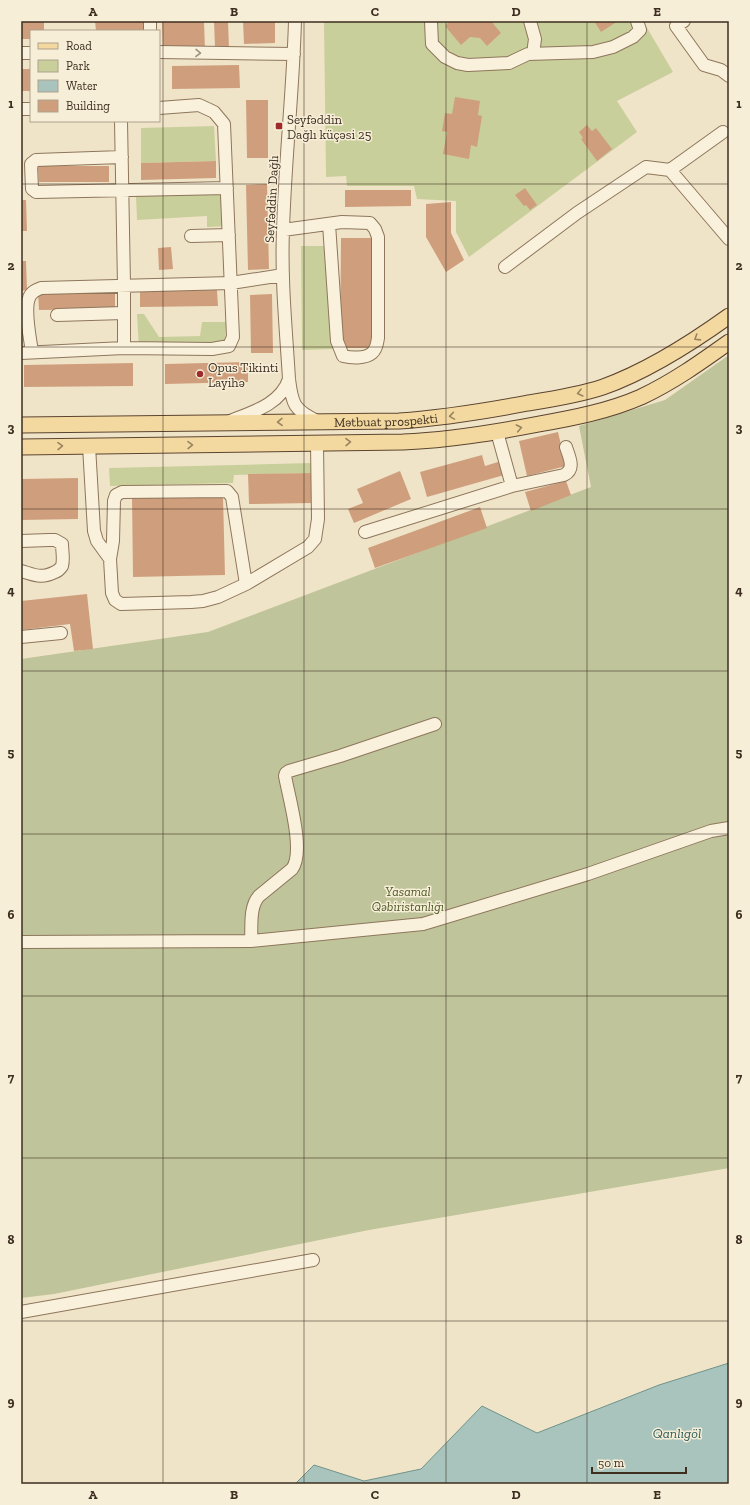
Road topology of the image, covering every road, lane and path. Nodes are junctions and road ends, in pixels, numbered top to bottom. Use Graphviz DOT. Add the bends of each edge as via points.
graph roads {
  1 [pos="295,21"];
  2 [pos="431,21"];
  3 [pos="530,21"];
  4 [pos="637,21"];
  5 [pos="684,21"];
  6 [pos="160,52"];
  7 [pos="294,54"];
  8 [pos="533,54"];
  9 [pos="726,70"];
  10 [pos="160,108"];
  11 [pos="121,122"];
  12 [pos="723,132"];
  13 [pos="122,157"];
  14 [pos="670,170"];
  15 [pos="227,188"];
  16 [pos="122,190"];
  17 [pos="329,224"];
  18 [pos="283,230"];
  19 [pos="229,235"];
  20 [pos="191,236"];
  21 [pos="729,238"];
  22 [pos="505,267"];
  23 [pos="283,274"];
  24 [pos="231,282"];
  25 [pos="124,285"];
  26 [pos="124,313"];
  27 [pos="57,315"];
  28 [pos="729,316"];
  29 [pos="729,342"];
  30 [pos="124,348"];
  31 [pos="26,352"];
  32 [pos="289,379"];
  33 [pos="317,421"];
  34 [pos="224,423"];
  35 [pos="21,425"];
  36 [pos="497,432"];
  37 [pos="317,443"];
  38 [pos="89,446"];
  39 [pos="21,447"];
  40 [pos="566,447"];
  41 [pos="512,486"];
  42 [pos="365,532"];
  43 [pos="21,542"];
  44 [pos="110,559"];
  45 [pos="21,571"];
  46 [pos="246,584"];
  47 [pos="61,633"];
  48 [pos="21,637"];
  49 [pos="435,724"];
  50 [pos="729,828"];
  51 [pos="251,941"];
  52 [pos="21,942"];
  53 [pos="313,1260"];
  54 [pos="21,1312"];
  1 -- 7 [label="street, Seyfəddin Dağlı"];
  2 -- 8 [label="street" via="432,44 445,57 457,63 509,63"];
  3 -- 8 [label="street" via="535,39"];
  4 -- 8 [label="street" via="640,30 633,37 613,47 593,52"];
  5 -- 9 [label="street" via="676,26 704,66"];
  6 -- 7 [label="street, one-way"];
  7 -- 18 [label="street, Seyfəddin Dağlı"];
  10 -- 15 [label="street" via="199,105 214,112 224,124"];
  11 -- 13 [label="street"];
  12 -- 14 [label="street"];
  13 -- 16 [label="street"];
  13 -- 16 [label="street" via="36,160 31,164 32,189 36,192"];
  14 -- 21 [label="street"];
  14 -- 22 [label="street" via="646,167 577,213"];
  15 -- 16 [label="street"];
  15 -- 19 [label="street"];
  16 -- 25 [label="street"];
  17 -- 17 [label="street" via="370,223 378,237 378,338 372,353 365,356 343,356 337,341"];
  17 -- 18 [label="street"];
  18 -- 23 [label="street, Seyfəddin Dağlı"];
  19 -- 20 [label="street"];
  19 -- 24 [label="street"];
  23 -- 24 [label="street"];
  23 -- 32 [label="street, Seyfəddin Dağlı"];
  24 -- 25 [label="street"];
  24 -- 30 [label="street" via="233,337 229,346 212,349"];
  25 -- 26 [label="street"];
  25 -- 31 [label="street" via="41,288 34,291 29,297"];
  26 -- 27 [label="street"];
  26 -- 30 [label="street"];
  28 -- 33 [label="main road, Mətbuat prospekti, one-way" via="672,354 601,388 437,418 399,421"];
  36 -- 29 [label="main road, Mətbuat prospekti, one-way" via="570,418 640,397 685,373"];
  30 -- 31 [label="street"];
  32 -- 33 [label="street, Seyfəddin Dağlı" via="296,407"];
  32 -- 34 [label="street" via="283,392 271,402 254,412"];
  33 -- 34 [label="main road, Mətbuat prospekti, one-way"];
  34 -- 35 [label="main road, Mətbuat prospekti"];
  37 -- 36 [label="main road, Mətbuat prospekti, one-way" via="442,440"];
  36 -- 41 [label="street"];
  38 -- 37 [label="main road, Mətbuat prospekti, one-way"];
  37 -- 46 [label="street" via="318,519 315,539 308,547"];
  39 -- 38 [label="main road, Mətbuat prospekti, one-way"];
  38 -- 44 [label="street" via="94,531 97,541"];
  40 -- 41 [label="street" via="572,467 569,472"];
  41 -- 42 [label="street"];
  43 -- 45 [label="street" via="55,540 62,544 63,555 62,566 46,576"];
  44 -- 46 [label="street" via="112,593 115,600 122,604 203,601"];
  44 -- 46 [label="street" via="116,495 122,492 227,492 232,497"];
  47 -- 48 [label="street"];
  49 -- 51 [label="street" via="286,774 297,858 292,870 255,901"];
  50 -- 51 [label="street" via="711,831 588,874 423,924"];
  51 -- 52 [label="street"];
  53 -- 54 [label="street"];
}
